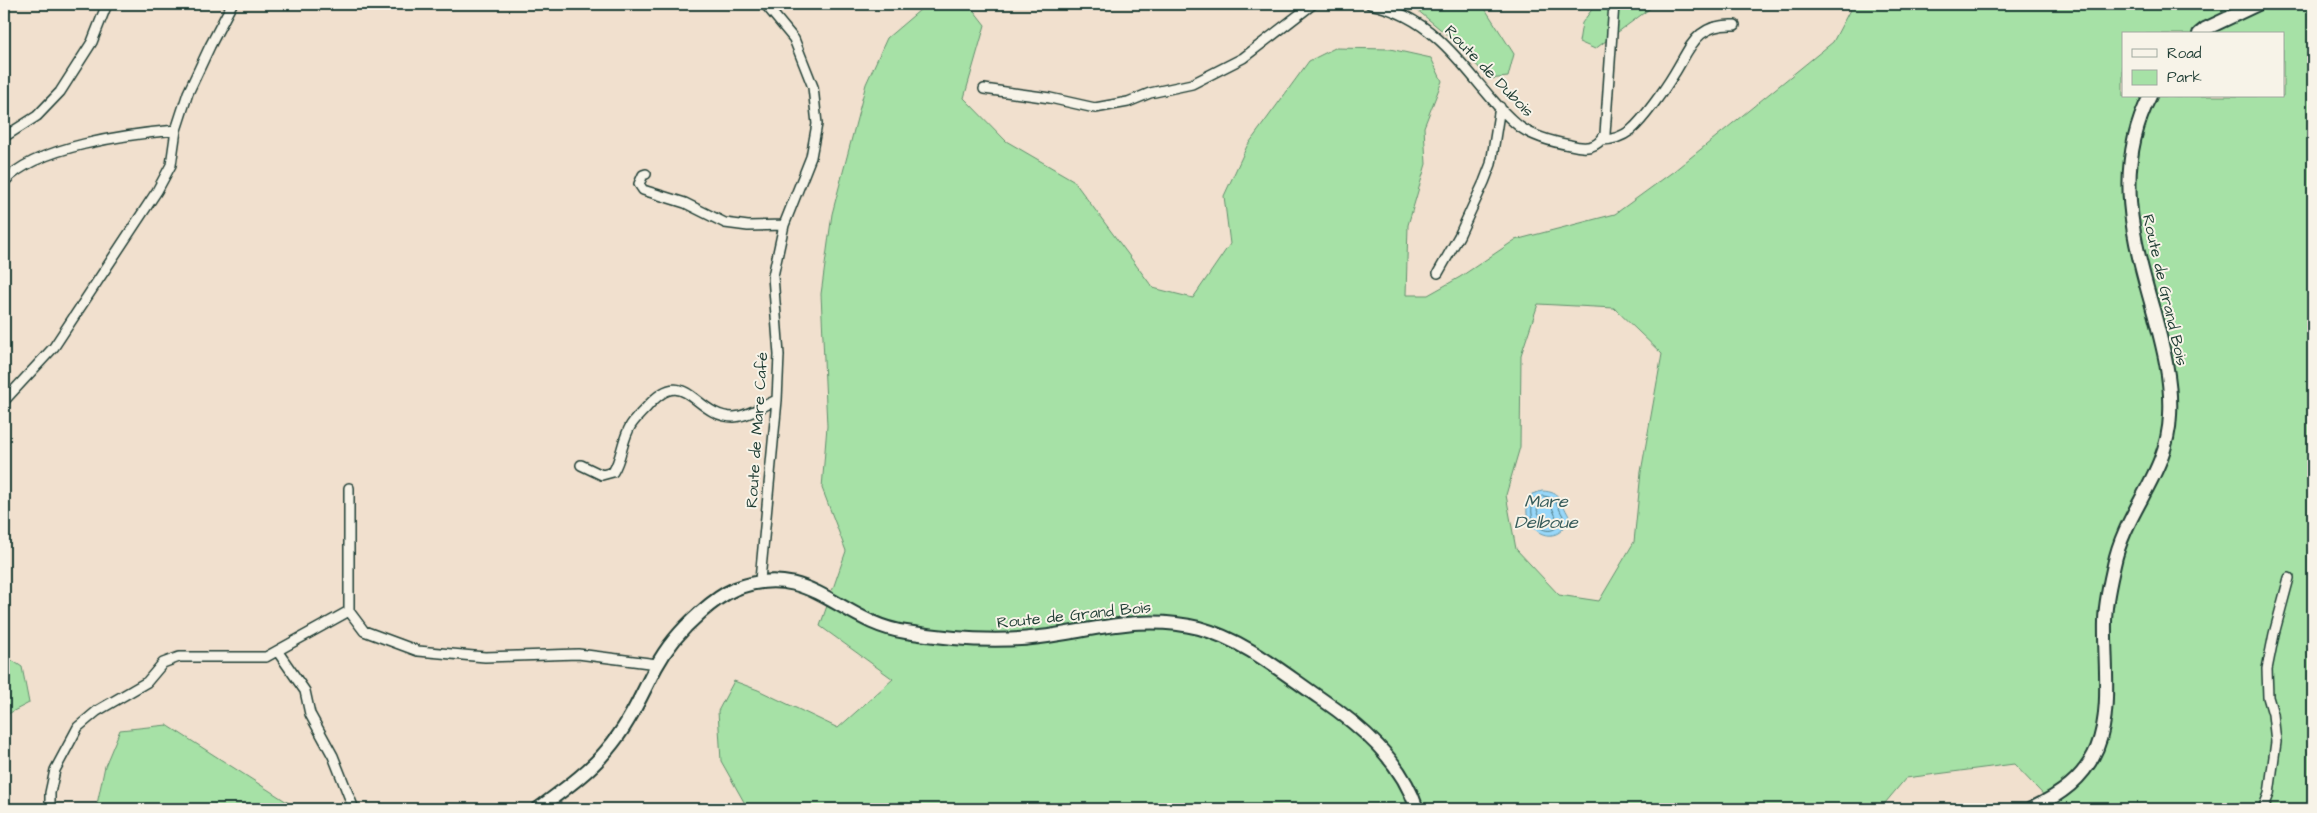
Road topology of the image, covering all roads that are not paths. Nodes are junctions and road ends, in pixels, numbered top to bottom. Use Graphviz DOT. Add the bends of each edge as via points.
graph roads {
  1 [pos="107,4"];
  2 [pos="232,4"];
  3 [pos="765,4"];
  4 [pos="1313,4"];
  5 [pos="1370,4"];
  6 [pos="1614,4"];
  7 [pos="2258,4"];
  8 [pos="1386,5"];
  9 [pos="1735,25"];
  10 [pos="2201,32"];
  11 [pos="984,89"];
  12 [pos="2149,98"];
  13 [pos="1500,107"];
  14 [pos="176,130"];
  15 [pos="4,137"];
  16 [pos="1602,140"];
  17 [pos="646,174"];
  18 [pos="4,182"];
  19 [pos="784,225"];
  20 [pos="1438,273"];
  21 [pos="777,400"];
  22 [pos="4,401"];
  23 [pos="581,465"];
  24 [pos="350,488"];
  25 [pos="2289,578"];
  26 [pos="760,580"];
  27 [pos="349,611"];
  28 [pos="278,652"];
  29 [pos="657,664"];
  30 [pos="50,809"];
  31 [pos="354,809"];
  32 [pos="538,809"];
  33 [pos="1417,809"];
  34 [pos="2031,809"];
  35 [pos="2264,809"];
  1 -- 15 [label="street" via="92,42 60,92 38,116"];
  2 -- 14 [label="street" via="188,93"];
  3 -- 19 [label="street, Route de Mare Café" via="794,39 813,87 818,124 811,157"];
  4 -- 11 [label="street" via="1242,58 1192,84 1150,92 1128,102 1095,108"];
  5 -- 8 [label="street, Route de Dubois"];
  6 -- 16 [label="street" via="1608,111"];
  7 -- 10 [label="main road"];
  8 -- 13 [label="street, Route de Dubois" via="1438,38"];
  9 -- 16 [label="street, Route de Dubois" via="1720,25 1693,40 1674,75 1631,130"];
  12 -- 34 [label="main road, Route de Grand Bois" via="2133,140 2128,198 2133,231 2166,358 2170,415 2167,439 2159,468 2122,534 2114,564 2105,620 2103,724 2097,747 2088,766 2072,784 2058,796"];
  13 -- 16 [label="street, Route de Dubois" via="1522,128 1550,141 1583,148"];
  13 -- 20 [label="street" via="1491,164 1475,205"];
  14 -- 18 [label="street" via="119,137 37,158"];
  14 -- 22 [label="street" via="171,165 157,191 54,347"];
  17 -- 19 [label="street" via="639,184 642,190 672,198 725,223"];
  19 -- 21 [label="street, Route de Mare Café" via="773,276 779,355"];
  21 -- 23 [label="street" via="736,417 717,413 680,389 664,391 630,426 613,472 602,475"];
  21 -- 26 [label="street, Route de Mare Café"];
  24 -- 27 [label="street"];
  25 -- 35 [label="street" via="2267,670 2276,742"];
  26 -- 29 [label="main road, Route de Grand Bois" via="732,590 708,606 682,629"];
  26 -- 33 [label="main road, Route de Grand Bois" via="791,582 868,620 903,632 996,641 1152,621 1200,628 1244,646 1345,715 1382,748"];
  27 -- 28 [label="street"];
  27 -- 29 [label="street" via="364,631 418,651 484,657 578,654"];
  28 -- 30 [label="street" via="266,658 179,657 162,663 147,682 97,711 78,727 55,770"];
  28 -- 31 [label="street" via="305,691 310,714 333,756"];
  29 -- 32 [label="main road, Route de Grand Bois" via="634,712 608,750"];
}
